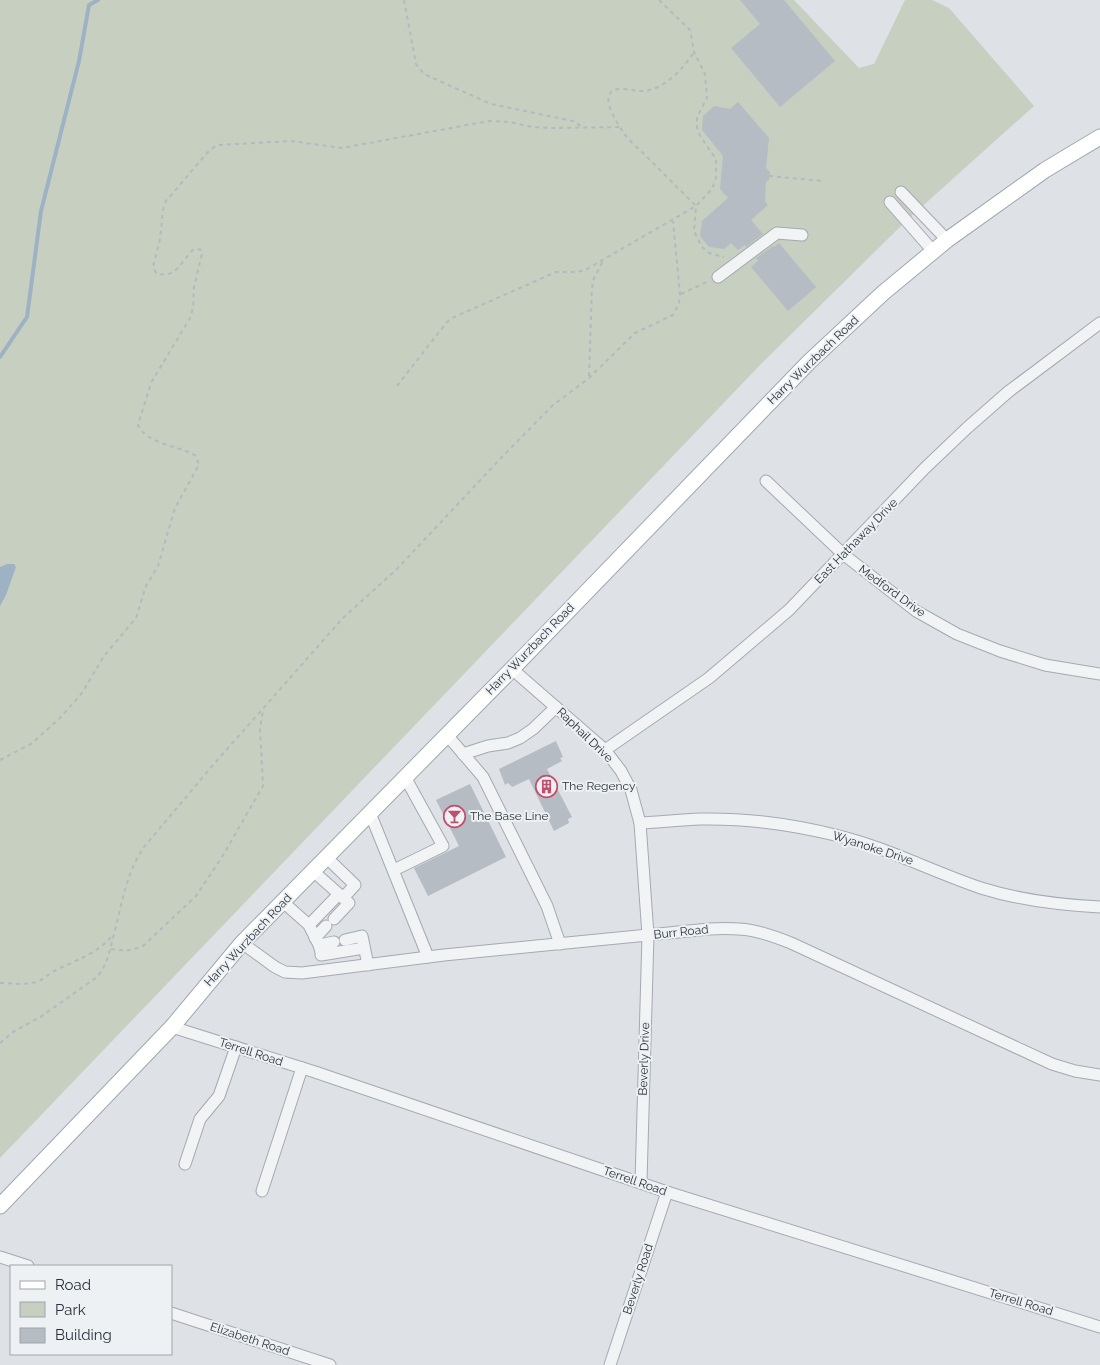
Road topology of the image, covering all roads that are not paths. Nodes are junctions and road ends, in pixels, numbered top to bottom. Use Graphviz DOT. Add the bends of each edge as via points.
graph roads {
  1 [pos="1100,137"];
  2 [pos="901,192"];
  3 [pos="890,202"];
  4 [pos="802,235"];
  5 [pos="948,240"];
  6 [pos="934,251"];
  7 [pos="718,277"];
  8 [pos="1100,323"];
  9 [pos="766,481"];
  10 [pos="843,554"];
  11 [pos="512,668"];
  12 [pos="1100,674"];
  13 [pos="556,708"];
  14 [pos="447,735"];
  15 [pos="604,750"];
  16 [pos="463,754"];
  17 [pos="405,777"];
  18 [pos="370,813"];
  19 [pos="640,823"];
  20 [pos="326,857"];
  21 [pos="394,870"];
  22 [pos="313,871"];
  23 [pos="341,896"];
  24 [pos="283,902"];
  25 [pos="1100,907"];
  26 [pos="309,925"];
  27 [pos="648,935"];
  28 [pos="242,943"];
  29 [pos="560,944"];
  30 [pos="319,946"];
  31 [pos="364,948"];
  32 [pos="428,957"];
  33 [pos="368,964"];
  34 [pos="325,970"];
  35 [pos="172,1026"];
  36 [pos="236,1047"];
  37 [pos="302,1068"];
  38 [pos="1100,1074"];
  39 [pos="185,1164"];
  40 [pos="641,1182"];
  41 [pos="262,1191"];
  42 [pos="667,1192"];
  43 [pos="0,1206"];
  44 [pos="0,1257"];
  45 [pos="25,1265"];
  46 [pos="172,1313"];
  47 [pos="1100,1327"];
  48 [pos="330,1365"];
  49 [pos="610,1365"];
  1 -- 5 [label="main road, Harry Wurzbach Road" via="1045,170"];
  2 -- 5 [label="street"];
  3 -- 6 [label="street"];
  4 -- 7 [label="street" via="778,233"];
  5 -- 6 [label="main road, Harry Wurzbach Road"];
  6 -- 11 [label="main road, Harry Wurzbach Road" via="809,362"];
  8 -- 10 [label="street, East Hathaway Drive" via="1008,392 967,428"];
  9 -- 10 [label="street, Medford Drive"];
  10 -- 12 [label="street, Medford Drive" via="916,611 957,634 1000,652 1044,665"];
  10 -- 15 [label="street, East Hathaway Drive" via="790,610 709,678"];
  11 -- 13 [label="street, Raphail Drive"];
  11 -- 14 [label="main road, Harry Wurzbach Road"];
  13 -- 15 [label="street, Raphail Drive"];
  13 -- 16 [label="street" via="520,738"];
  14 -- 16 [label="street"];
  14 -- 17 [label="main road, Harry Wurzbach Road"];
  15 -- 19 [label="street, Raphail Drive" via="631,790"];
  16 -- 29 [label="street" via="483,778 547,906"];
  17 -- 18 [label="main road, Harry Wurzbach Road"];
  17 -- 21 [label="street" via="443,846"];
  18 -- 20 [label="main road, Harry Wurzbach Road"];
  18 -- 21 [label="street"];
  19 -- 25 [label="street, Wyanoke Drive" via="701,819 745,821 838,836 981,888 1048,902"];
  19 -- 27 [label="street, Raphail Drive"];
  20 -- 22 [label="main road, Harry Wurzbach Road"];
  20 -- 23 [label="street" via="355,885"];
  21 -- 32 [label="street"];
  22 -- 23 [label="street"];
  22 -- 24 [label="main road, Harry Wurzbach Road"];
  23 -- 26 [label="street"];
  23 -- 30 [label="street" via="349,903 330,922"];
  24 -- 26 [label="street"];
  24 -- 28 [label="main road, Harry Wurzbach Road"];
  26 -- 30 [label="street"];
  27 -- 29 [label="street, Burr Road"];
  27 -- 38 [label="street, Burr Road" via="734,928 761,932 1052,1064"];
  27 -- 40 [label="street, Beverly Drive"];
  28 -- 34 [label="street, Burr Road" via="285,972"];
  28 -- 35 [label="main road, Harry Wurzbach Road"];
  29 -- 32 [label="street, Burr Road"];
  30 -- 31 [label="street"];
  30 -- 31 [label="street" via="362,936"];
  30 -- 34 [label="street"];
  31 -- 33 [label="street"];
  32 -- 33 [label="street, Burr Road"];
  33 -- 34 [label="street, Burr Road"];
  35 -- 36 [label="street, Terrell Road"];
  35 -- 43 [label="main road, Harry Wurzbach Road"];
  36 -- 37 [label="street, Terrell Road"];
  36 -- 39 [label="street" via="219,1096 200,1119"];
  37 -- 40 [label="street, Terrell Road"];
  37 -- 41 [label="street"];
  40 -- 42 [label="street, Terrell Road"];
  42 -- 47 [label="street, Terrell Road"];
  42 -- 49 [label="street, Beverly Road"];
  44 -- 45 [label="street"];
  46 -- 48 [label="street, Elizabeth Road"];
}
